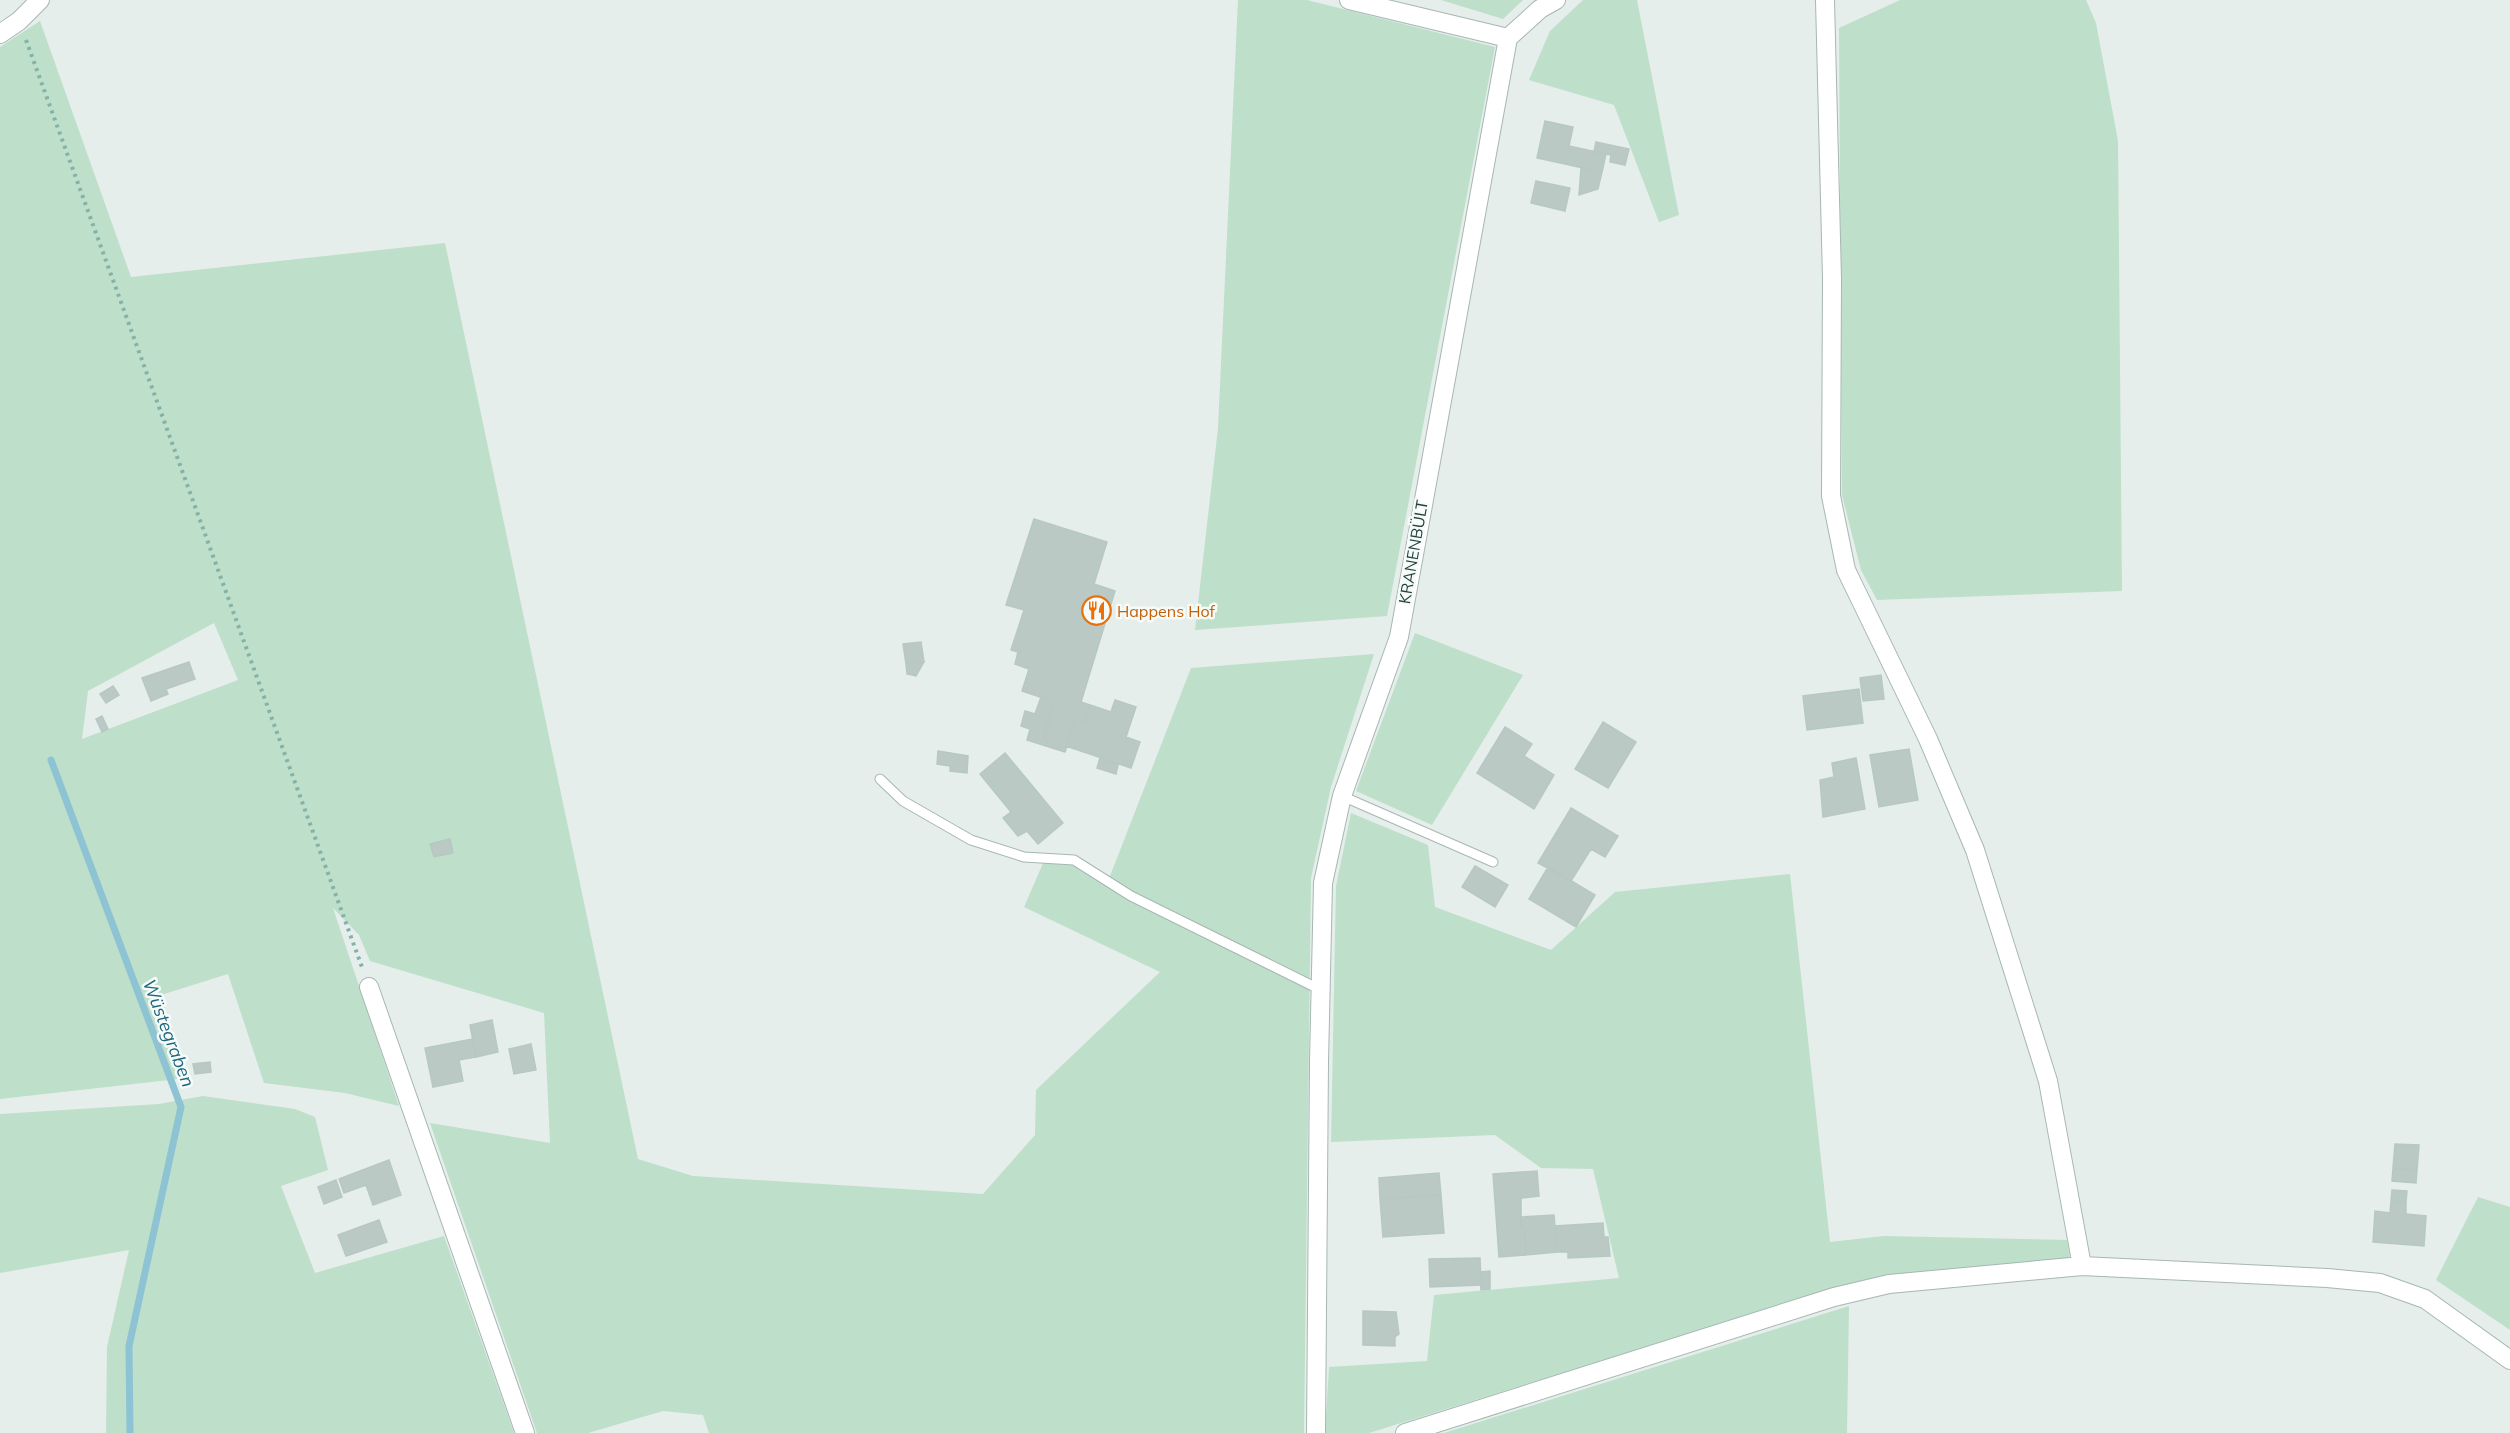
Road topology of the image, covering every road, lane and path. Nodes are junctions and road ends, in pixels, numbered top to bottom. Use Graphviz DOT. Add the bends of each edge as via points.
graph roads {
  1 [pos="40,0"];
  2 [pos="1349,0"];
  3 [pos="1825,0"];
  4 [pos="1545,3"];
  5 [pos="19,21"];
  6 [pos="0,34"];
  7 [pos="1508,38"];
  8 [pos="880,779"];
  9 [pos="1342,796"];
  10 [pos="1493,862"];
  11 [pos="369,987"];
  12 [pos="1321,990"];
  13 [pos="2082,1266"];
  14 [pos="2510,1360"];
  15 [pos="525,1433"];
  16 [pos="1316,1433"];
  17 [pos="1405,1433"];
  1 -- 5 [label="street"];
  2 -- 7 [label="street"];
  3 -- 13 [label="street" via="1832,279 1831,496 1846,570 1928,739 1975,850 2048,1081"];
  4 -- 7 [label="street"];
  5 -- 6 [label="street"];
  5 -- 11 [label="path"];
  7 -- 9 [label="street, KRANENBÜLT" via="1398,637"];
  8 -- 12 [label="lane" via="903,801 971,840 1024,857 1074,860 1131,896"];
  9 -- 10 [label="lane"];
  9 -- 12 [label="street, KRANENBÜLT" via="1323,883"];
  11 -- 15 [label="street"];
  12 -- 16 [label="street, KRANENBÜLT"];
  13 -- 14 [label="street" via="2380,1282 2425,1299"];
  13 -- 17 [label="street" via="1889,1284 1834,1297"];
}
